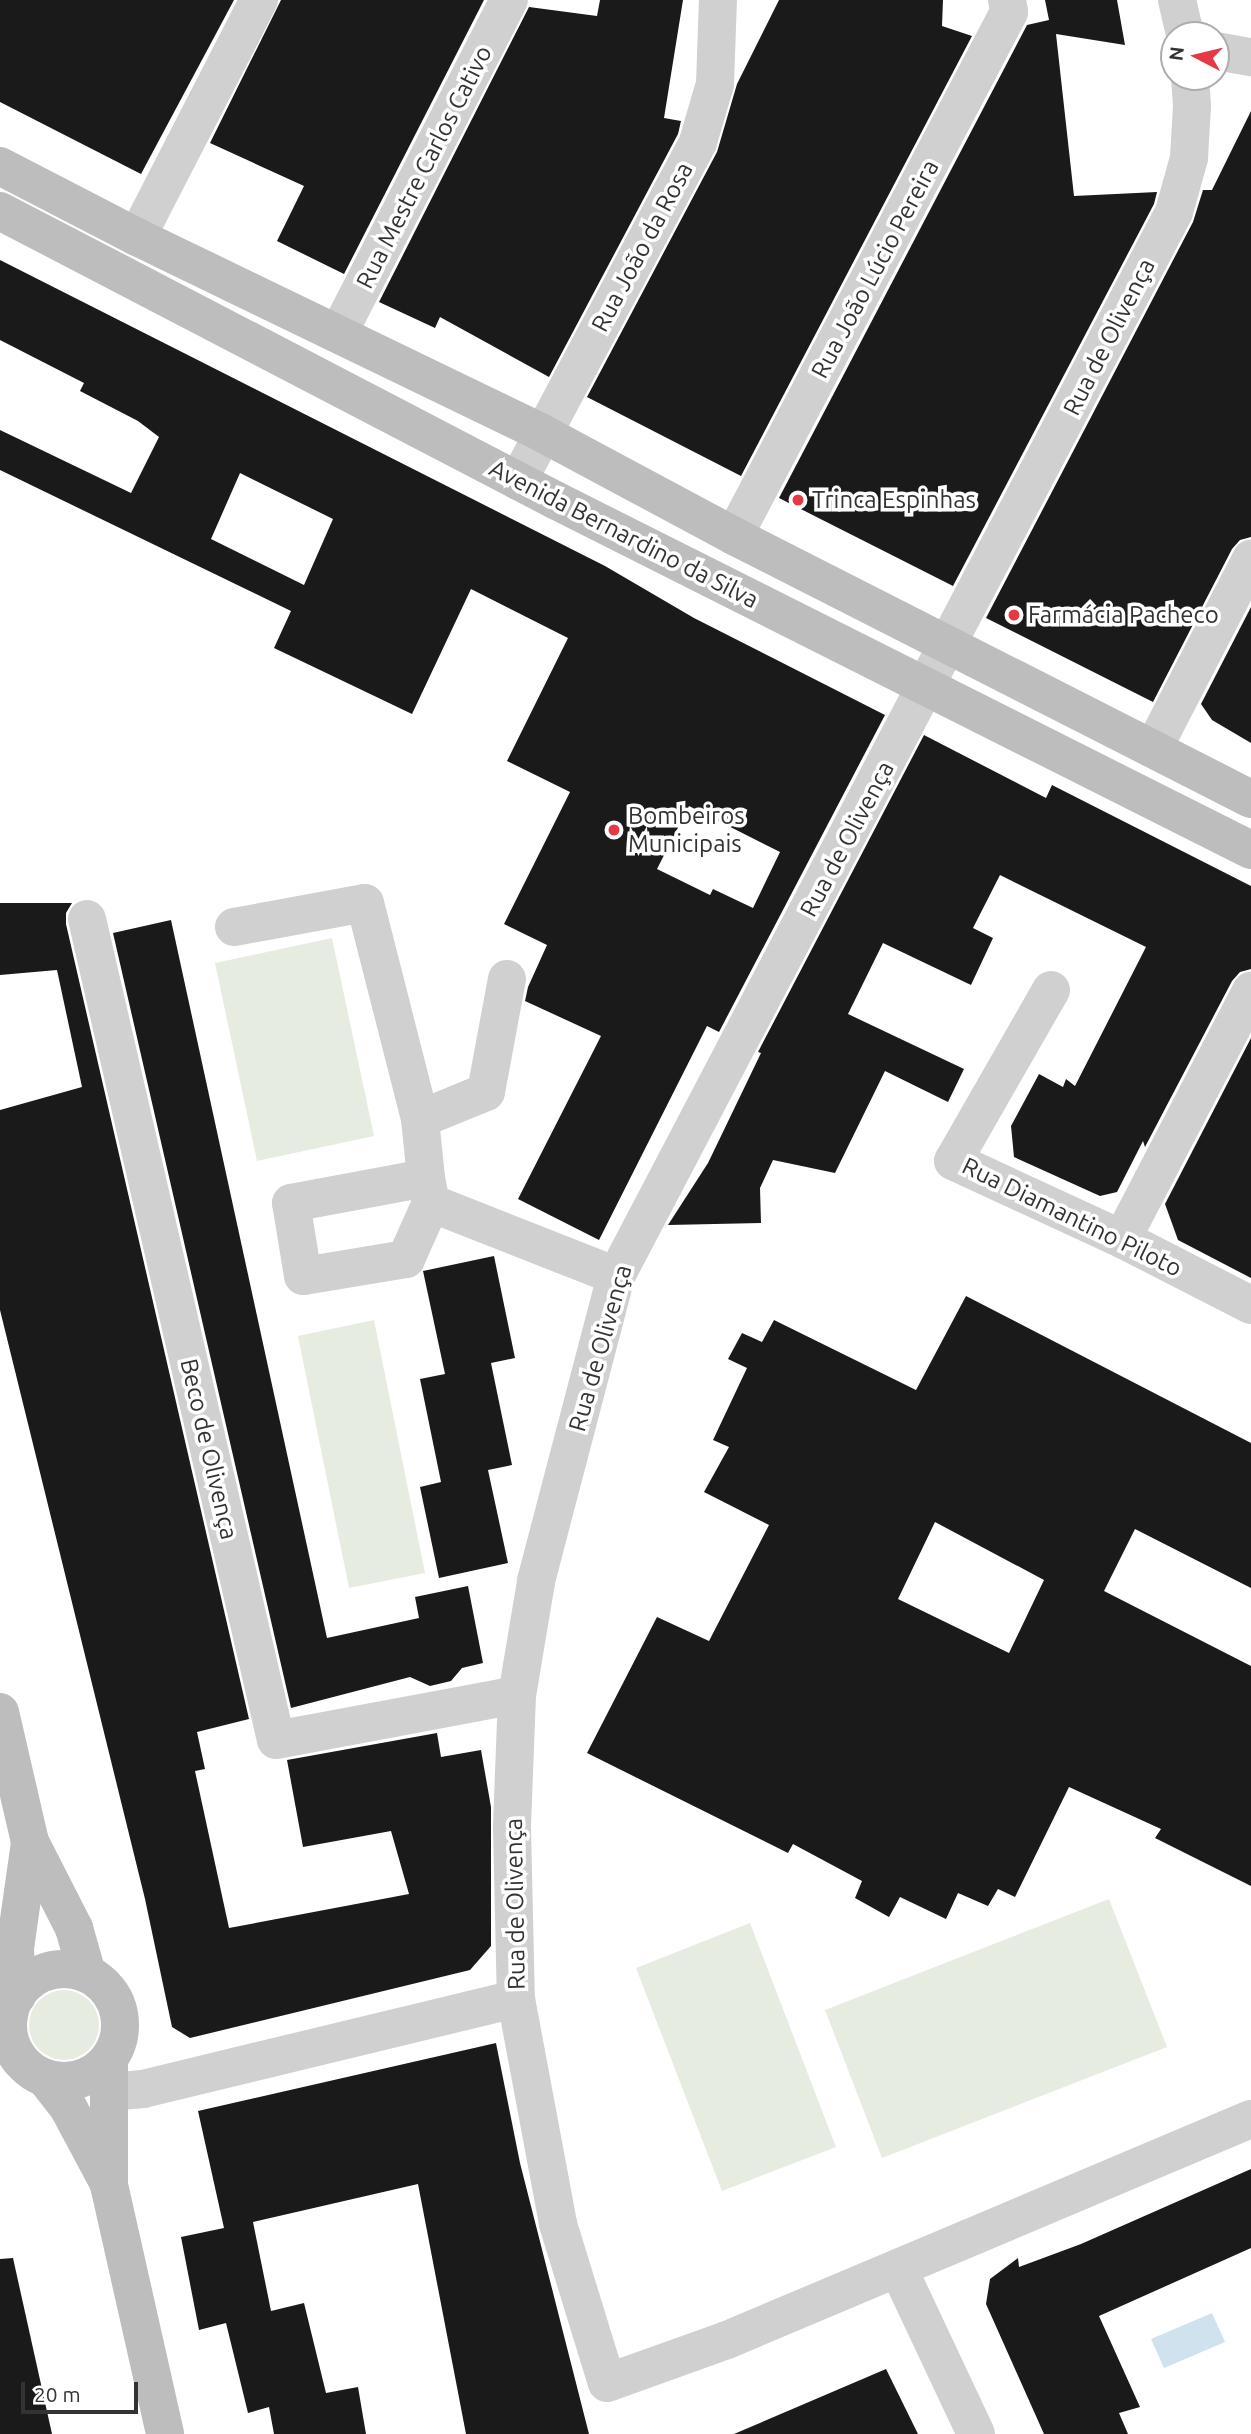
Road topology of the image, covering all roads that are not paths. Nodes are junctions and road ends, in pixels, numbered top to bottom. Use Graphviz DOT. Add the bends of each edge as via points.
graph roads {
  1 [pos="259,0"];
  2 [pos="509,0"];
  3 [pos="718,0"];
  4 [pos="1007,0"];
  5 [pos="1177,0"];
  6 [pos="1182,21"];
  7 [pos="1230,53"];
  8 [pos="1251,57"];
  9 [pos="1191,91"];
  10 [pos="0,166"];
  11 [pos="0,211"];
  12 [pos="137,237"];
  13 [pos="338,334"];
  14 [pos="542,433"];
  15 [pos="518,481"];
  16 [pos="734,536"];
  17 [pos="1251,558"];
  18 [pos="948,646"];
  19 [pos="926,688"];
  20 [pos="1154,747"];
  21 [pos="1251,799"];
  22 [pos="1251,850"];
  23 [pos="87,919"];
  24 [pos="234,927"];
  25 [pos="507,979"];
  26 [pos="1051,990"];
  27 [pos="1251,991"];
  28 [pos="420,1119"];
  29 [pos="1122,1239"];
  30 [pos="617,1276"];
  31 [pos="1251,1306"];
  32 [pos="517,1695"];
  33 [pos="0,1712"];
  34 [pos="28,1856"];
  35 [pos="0,1921"];
  36 [pos="87,1974"];
  37 [pos="516,1999"];
  38 [pos="8,2013"];
  39 [pos="109,2076"];
  40 [pos="46,2079"];
  41 [pos="1251,2119"];
  42 [pos="109,2185"];
  43 [pos="898,2268"];
  44 [pos="165,2434"];
  45 [pos="976,2434"];
  1 -- 12 [label="street"];
  2 -- 13 [label="street, Rua Mestre Carlos Cativo"];
  3 -- 14 [label="street, Rua João da Rosa" via="715,84 698,142"];
  4 -- 16 [label="street, Rua João Lúcio Pereira" via="1009,12"];
  5 -- 6 [label="street"];
  7 -- 8 [label="street"];
  9 -- 18 [label="street, Rua de Olivença" via="1189,158 1174,212"];
  10 -- 12 [label="main road, Avenida Bernardino da Silva"];
  11 -- 15 [label="main road, Avenida Bernardino da Silva"];
  12 -- 13 [label="main road, Avenida Bernardino da Silva"];
  13 -- 14 [label="main road, Avenida Bernardino da Silva"];
  14 -- 15 [label="street, Rua João da Rosa"];
  14 -- 16 [label="main road, Avenida Bernardino da Silva"];
  15 -- 19 [label="main road, Avenida Bernardino da Silva"];
  16 -- 18 [label="main road, Avenida Bernardino da Silva"];
  17 -- 20 [label="street"];
  18 -- 19 [label="street, Rua de Olivença"];
  18 -- 20 [label="main road, Avenida Bernardino da Silva"];
  19 -- 22 [label="main road, Avenida Bernardino da Silva"];
  19 -- 30 [label="street, Rua de Olivença"];
  20 -- 21 [label="main road, Avenida Bernardino da Silva"];
  23 -- 32 [label="street, Beco de Olivença" via="276,1740"];
  24 -- 28 [label="street" via="365,902"];
  25 -- 28 [label="street" via="486,1092"];
  26 -- 29 [label="street, Rua Diamantino Piloto" via="953,1161"];
  27 -- 29 [label="street"];
  28 -- 30 [label="street" via="428,1191"];
  29 -- 31 [label="street, Rua Diamantino Piloto"];
  30 -- 32 [label="street, Rua de Olivença" via="536,1582"];
  32 -- 37 [label="street, Rua de Olivença" via="512,1828"];
  33 -- 34 [label="main road"];
  34 -- 35 [label="street"];
  34 -- 36 [label="main road" via="74,1928"];
  34 -- 38 [label="main road"];
  36 -- 38 [label="main road" via="56,1969 27,1983"];
  36 -- 39 [label="main road" via="101,1983 119,2011 121,2028"];
  37 -- 39 [label="street" via="143,2089"];
  37 -- 43 [label="street, Rua de Olivença" via="558,2224 607,2382 727,2340"];
  38 -- 40 [label="main road" via="12,2047 32,2072"];
  39 -- 40 [label="main road"];
  39 -- 42 [label="main road"];
  40 -- 42 [label="main road" via="68,2107"];
  41 -- 43 [label="street"];
  42 -- 44 [label="main road"];
  43 -- 45 [label="street"];
}
